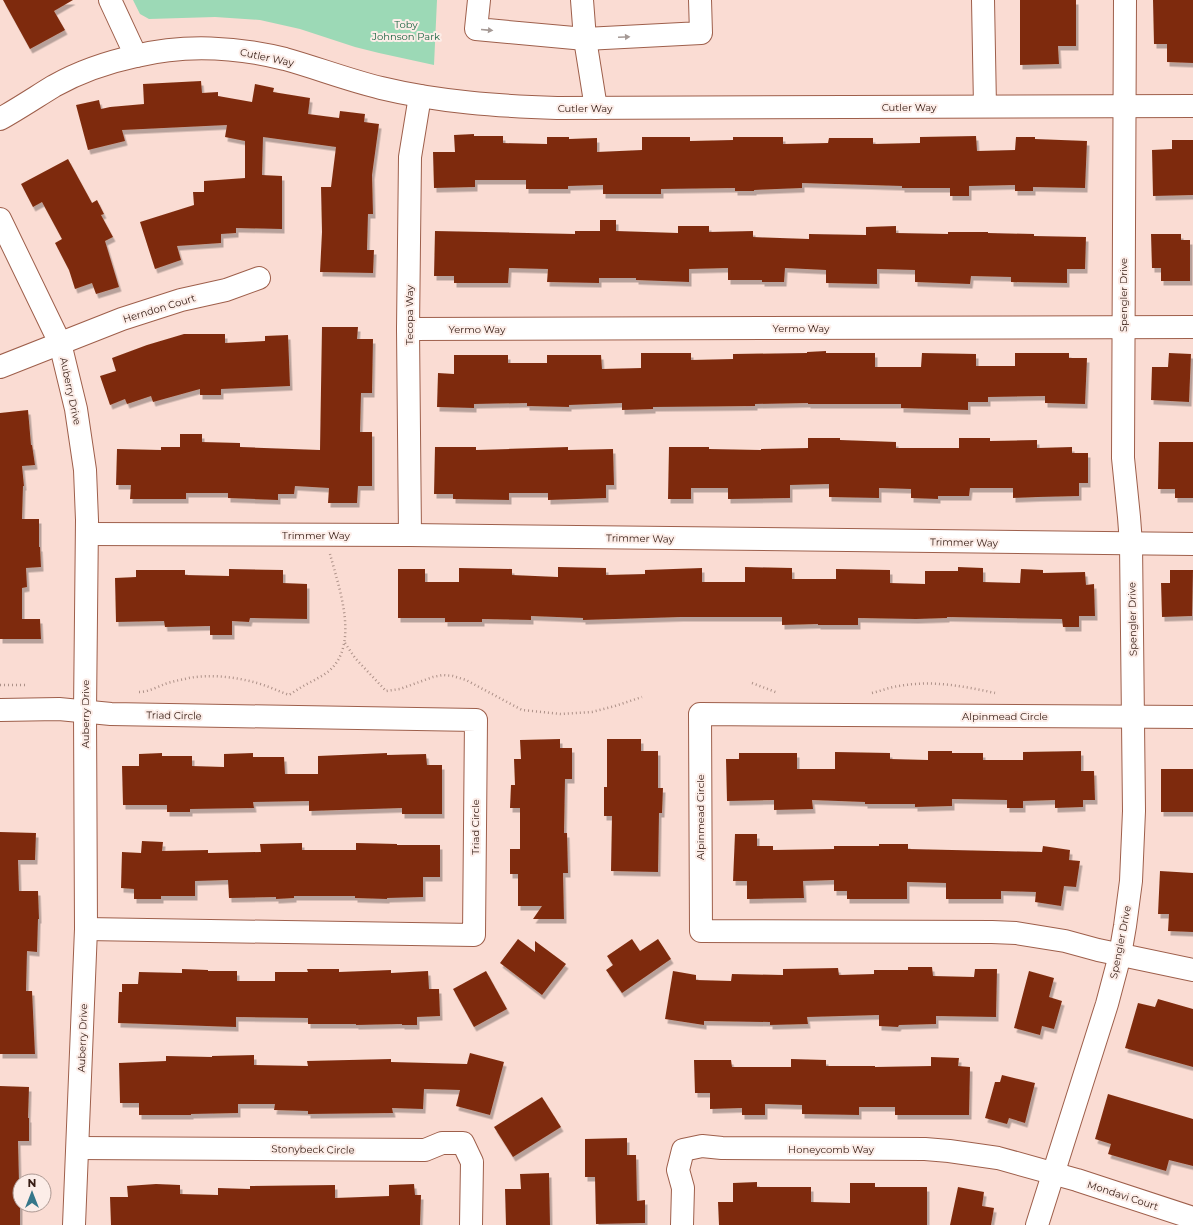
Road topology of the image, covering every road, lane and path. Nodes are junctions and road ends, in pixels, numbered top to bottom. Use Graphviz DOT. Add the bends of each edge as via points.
graph roads {
  1 [pos="110,0"];
  2 [pos="479,0"];
  3 [pos="582,0"];
  4 [pos="700,0"];
  5 [pos="983,0"];
  6 [pos="1125,0"];
  7 [pos="585,39"];
  8 [pos="136,56"];
  9 [pos="420,96"];
  10 [pos="985,106"];
  11 [pos="1124,106"];
  12 [pos="1193,106"];
  13 [pos="596,108"];
  14 [pos="0,119"];
  15 [pos="0,219"];
  16 [pos="259,278"];
  17 [pos="1123,327"];
  18 [pos="1193,327"];
  19 [pos="408,329"];
  20 [pos="60,343"];
  21 [pos="0,367"];
  22 [pos="87,534"];
  23 [pos="410,535"];
  24 [pos="1131,544"];
  25 [pos="1193,544"];
  26 [pos="329,551"];
  27 [pos="344,642"];
  28 [pos="0,685"];
  29 [pos="27,685"];
  30 [pos="137,692"];
  31 [pos="642,697"];
  32 [pos="0,710"];
  33 [pos="85,711"];
  34 [pos="1193,717"];
  35 [pos="1133,718"];
  36 [pos="86,929"];
  37 [pos="1120,954"];
  38 [pos="1193,970"];
  39 [pos="78,1148"];
  40 [pos="1054,1173"];
  41 [pos="1193,1218"];
  42 [pos="74,1225"];
  43 [pos="471,1225"];
  44 [pos="682,1225"];
  45 [pos="1037,1225"];
  1 -- 8 [label="street"];
  2 -- 7 [label="street, one-way" via="476,29"];
  3 -- 7 [label="street"];
  7 -- 4 [label="street, one-way" via="701,34"];
  5 -- 10 [label="street"];
  6 -- 11 [label="street, Spengler Drive"];
  7 -- 13 [label="street"];
  8 -- 9 [label="street, Cutler Way" via="200,48 244,51 287,60 357,82"];
  8 -- 14 [label="street, Cutler Way" via="94,68 55,86"];
  9 -- 13 [label="street, Cutler Way" via="496,106"];
  9 -- 19 [label="street, Tecopa Way" via="410,157"];
  10 -- 11 [label="street, Cutler Way"];
  10 -- 13 [label="street, Cutler Way"];
  11 -- 12 [label="street, Cutler Way"];
  11 -- 17 [label="street, Spengler Drive"];
  15 -- 20 [label="street, Auberry Drive"];
  16 -- 20 [label="street, Herndon Court" via="226,290 129,316"];
  17 -- 18 [label="street, Yermo Way"];
  17 -- 19 [label="street, Yermo Way"];
  17 -- 24 [label="street, Spengler Drive" via="1123,458"];
  19 -- 23 [label="street, Tecopa Way"];
  20 -- 21 [label="street, Herndon Court"];
  20 -- 22 [label="street, Auberry Drive" via="80,432 85,470"];
  22 -- 23 [label="street, Trimmer Way"];
  22 -- 33 [label="street, Auberry Drive"];
  23 -- 24 [label="street, Trimmer Way"];
  24 -- 25 [label="street, Trimmer Way"];
  24 -- 35 [label="street, Spengler Drive"];
  26 -- 27 [label="path" via="344,606"];
  27 -- 30 [label="path" via="337,662 328,672 289,695 258,683 231,677 191,678"];
  27 -- 31 [label="path" via="354,658 386,691 400,689 433,677 453,676 466,680 522,710 561,714 592,712"];
  28 -- 29 [label="path"];
  32 -- 33 [label="street"];
  33 -- 36 [label="street, Auberry Drive"];
  33 -- 36 [label="street, Triad Circle" via="111,714 476,720 474,935"];
  34 -- 35 [label="street"];
  35 -- 37 [label="street, Spengler Drive" via="1134,811 1131,881"];
  35 -- 37 [label="street, Alpinmead Circle" via="700,714 701,931 1016,933"];
  36 -- 39 [label="street, Auberry Drive"];
  37 -- 38 [label="street"];
  37 -- 40 [label="street, Spengler Drive"];
  39 -- 42 [label="street, Auberry Drive"];
  39 -- 43 [label="street, Stonybeck Circle" via="425,1150 442,1143 463,1143 472,1162"];
  40 -- 41 [label="street, Mondavi Court"];
  40 -- 44 [label="street, Honeycomb Way" via="998,1158 925,1149 702,1146 683,1150 678,1170 683,1188"];
  40 -- 45 [label="street, Spengler Drive"];
}
